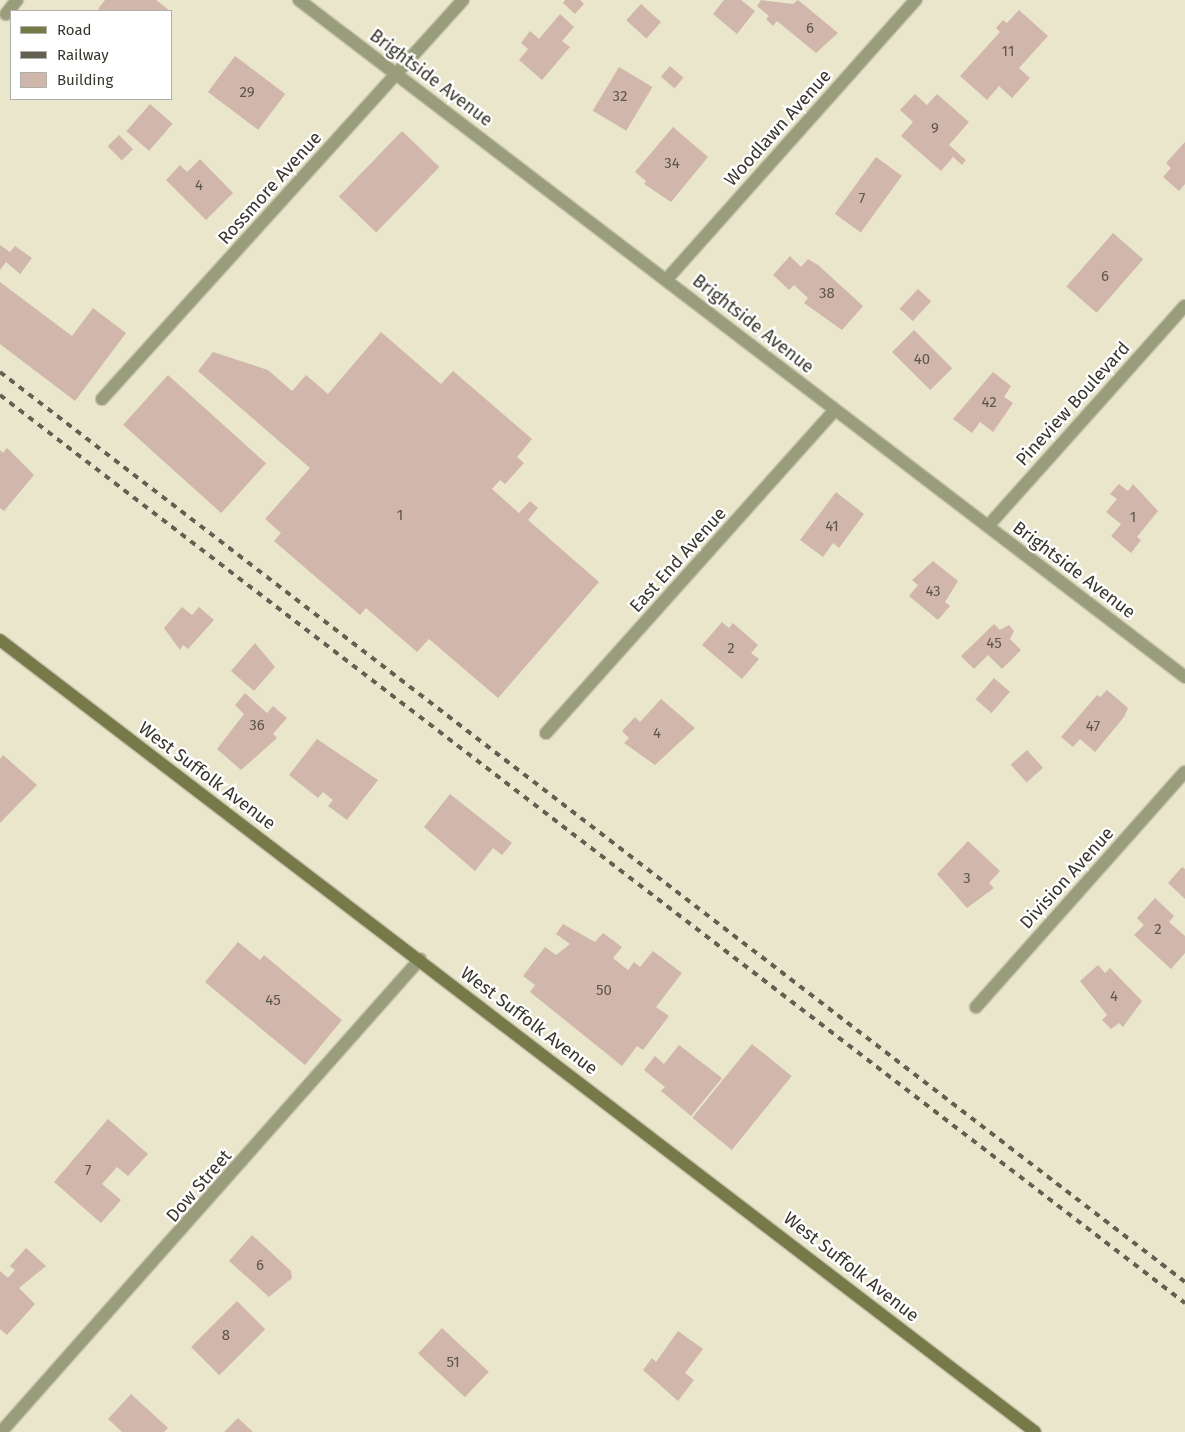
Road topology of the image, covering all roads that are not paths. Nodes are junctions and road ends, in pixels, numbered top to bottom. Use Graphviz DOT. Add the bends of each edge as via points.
graph roads {
  1 [pos="17,0"];
  2 [pos="299,0"];
  3 [pos="464,0"];
  4 [pos="916,0"];
  5 [pos="6,14"];
  6 [pos="396,74"];
  7 [pos="667,279"];
  8 [pos="1185,306"];
  9 [pos="102,399"];
  10 [pos="836,410"];
  11 [pos="988,526"];
  12 [pos="0,640"];
  13 [pos="1185,677"];
  14 [pos="546,733"];
  15 [pos="1185,772"];
  16 [pos="420,960"];
  17 [pos="976,1007"];
  18 [pos="2,1432"];
  19 [pos="1035,1432"];
  1 -- 5 [label="street"];
  2 -- 6 [label="street, Brightside Avenue"];
  3 -- 6 [label="street, Rossmore Avenue"];
  4 -- 7 [label="street, Woodlawn Avenue"];
  6 -- 7 [label="street, Brightside Avenue"];
  6 -- 9 [label="street, Rossmore Avenue"];
  7 -- 10 [label="street, Brightside Avenue"];
  8 -- 11 [label="street, Pineview Boulevard"];
  10 -- 11 [label="street, Brightside Avenue"];
  10 -- 14 [label="street, East End Avenue"];
  11 -- 13 [label="street, Brightside Avenue"];
  12 -- 16 [label="main road, West Suffolk Avenue"];
  15 -- 17 [label="street, Division Avenue"];
  16 -- 18 [label="street, Dow Street"];
  16 -- 19 [label="main road, West Suffolk Avenue"];
}
